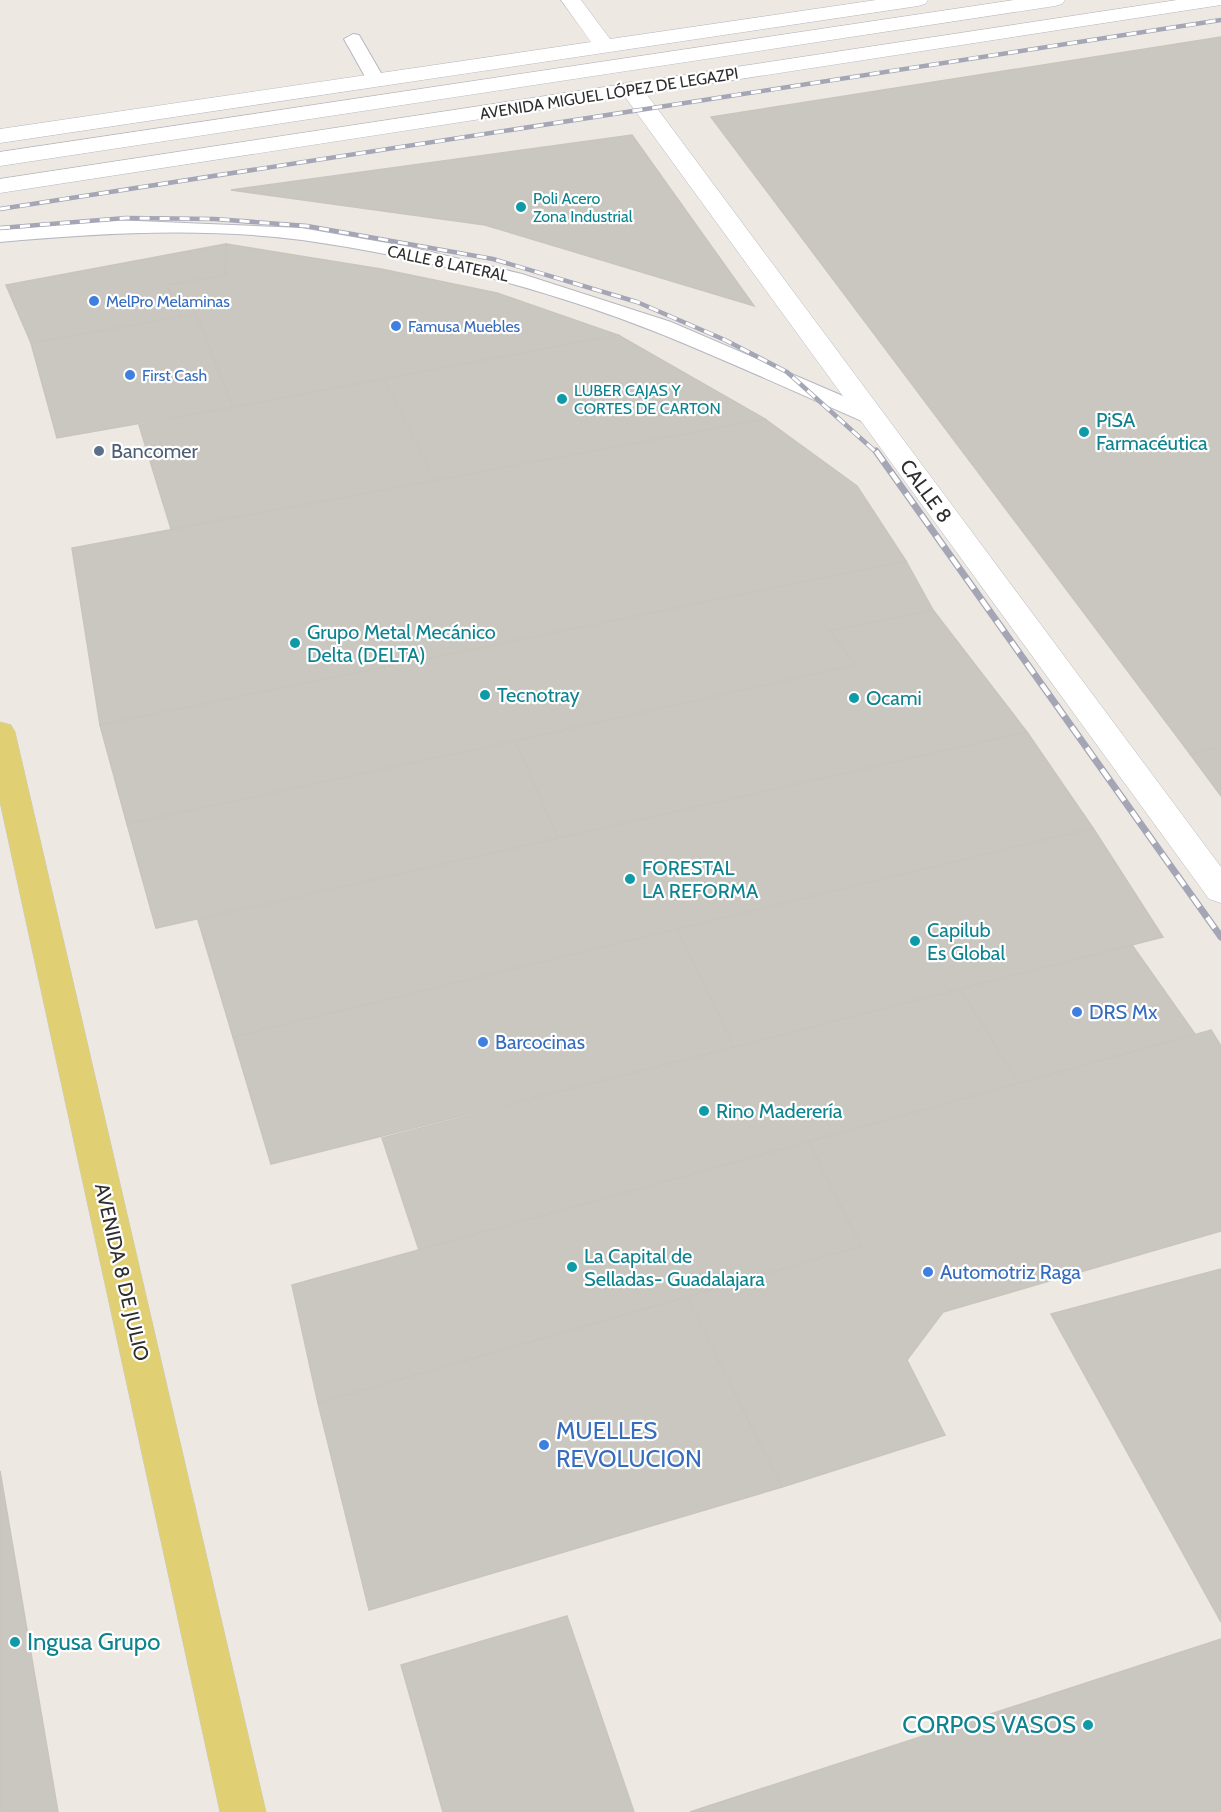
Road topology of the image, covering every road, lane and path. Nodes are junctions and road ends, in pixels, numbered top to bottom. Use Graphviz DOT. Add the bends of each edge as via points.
graph roads {
  1 [pos="571,0"];
  2 [pos="918,0"];
  3 [pos="1055,0"];
  4 [pos="1217,0"];
  5 [pos="352,39"];
  6 [pos="604,46"];
  7 [pos="734,48"];
  8 [pos="752,71"];
  9 [pos="376,80"];
  10 [pos="631,90"];
  11 [pos="0,136"];
  12 [pos="0,159"];
  13 [pos="0,186"];
  14 [pos="0,236"];
  15 [pos="872,417"];
  16 [pos="0,732"];
  17 [pos="1221,891"];
  18 [pos="243,1812"];
  1 -- 6 [label="main road"];
  2 -- 6 [label="main road"];
  3 -- 7 [label="main road, AVENIDA MIGUEL LÓPEZ DE LEGAZPI"];
  4 -- 8 [label="main road, AVENIDA MIGUEL LÓPEZ DE LEGAZPI"];
  5 -- 9 [label="lane"];
  6 -- 9 [label="main road"];
  7 -- 8 [label="main road"];
  7 -- 12 [label="main road, AVENIDA MIGUEL LÓPEZ DE LEGAZPI"];
  8 -- 10 [label="main road, AVENIDA MIGUEL LÓPEZ DE LEGAZPI"];
  9 -- 11 [label="main road"];
  10 -- 13 [label="main road, AVENIDA MIGUEL LÓPEZ DE LEGAZPI"];
  10 -- 15 [label="main road, CALLE 8"];
  14 -- 15 [label="lane, CALLE 8 LATERAL" via="114,226 209,228 301,234 410,253 515,278 663,327"];
  15 -- 17 [label="main road, CALLE 8"];
  16 -- 18 [label="main road, AVENIDA 8 DE JULIO"];
}
